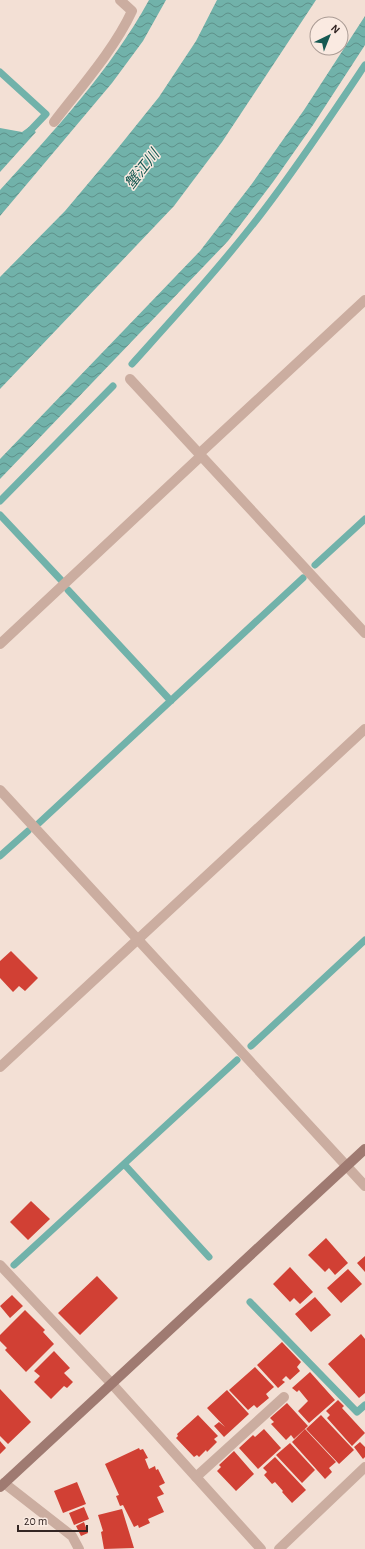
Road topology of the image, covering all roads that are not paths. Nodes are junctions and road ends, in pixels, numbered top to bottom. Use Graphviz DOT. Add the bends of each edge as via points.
graph roads {
  1 [pos="120,0"];
  2 [pos="54,122"];
  3 [pos="365,300"];
  4 [pos="130,379"];
  5 [pos="200,455"];
  6 [pos="365,633"];
  7 [pos="0,644"];
  8 [pos="365,729"];
  9 [pos="0,790"];
  10 [pos="139,939"];
  11 [pos="0,1067"];
  12 [pos="365,1150"];
  13 [pos="347,1166"];
  14 [pos="365,1186"];
  15 [pos="0,1265"];
  16 [pos="112,1384"];
  17 [pos="284,1396"];
  18 [pos="365,1467"];
  19 [pos="196,1477"];
  20 [pos="2,1485"];
  21 [pos="79,1549"];
  22 [pos="261,1549"];
  23 [pos="279,1549"];
  1 -- 2 [label="street" via="132,11 125,26"];
  3 -- 5 [label="street"];
  4 -- 5 [label="street"];
  5 -- 6 [label="street"];
  5 -- 7 [label="street"];
  8 -- 10 [label="street"];
  9 -- 10 [label="street"];
  10 -- 11 [label="street"];
  10 -- 13 [label="street"];
  12 -- 13 [label="street"];
  13 -- 14 [label="street"];
  13 -- 16 [label="street"];
  15 -- 16 [label="street"];
  16 -- 19 [label="street"];
  16 -- 20 [label="street"];
  17 -- 19 [label="street"];
  18 -- 23 [label="street"];
  19 -- 22 [label="street"];
  20 -- 21 [label="street" via="72,1536"];
}
